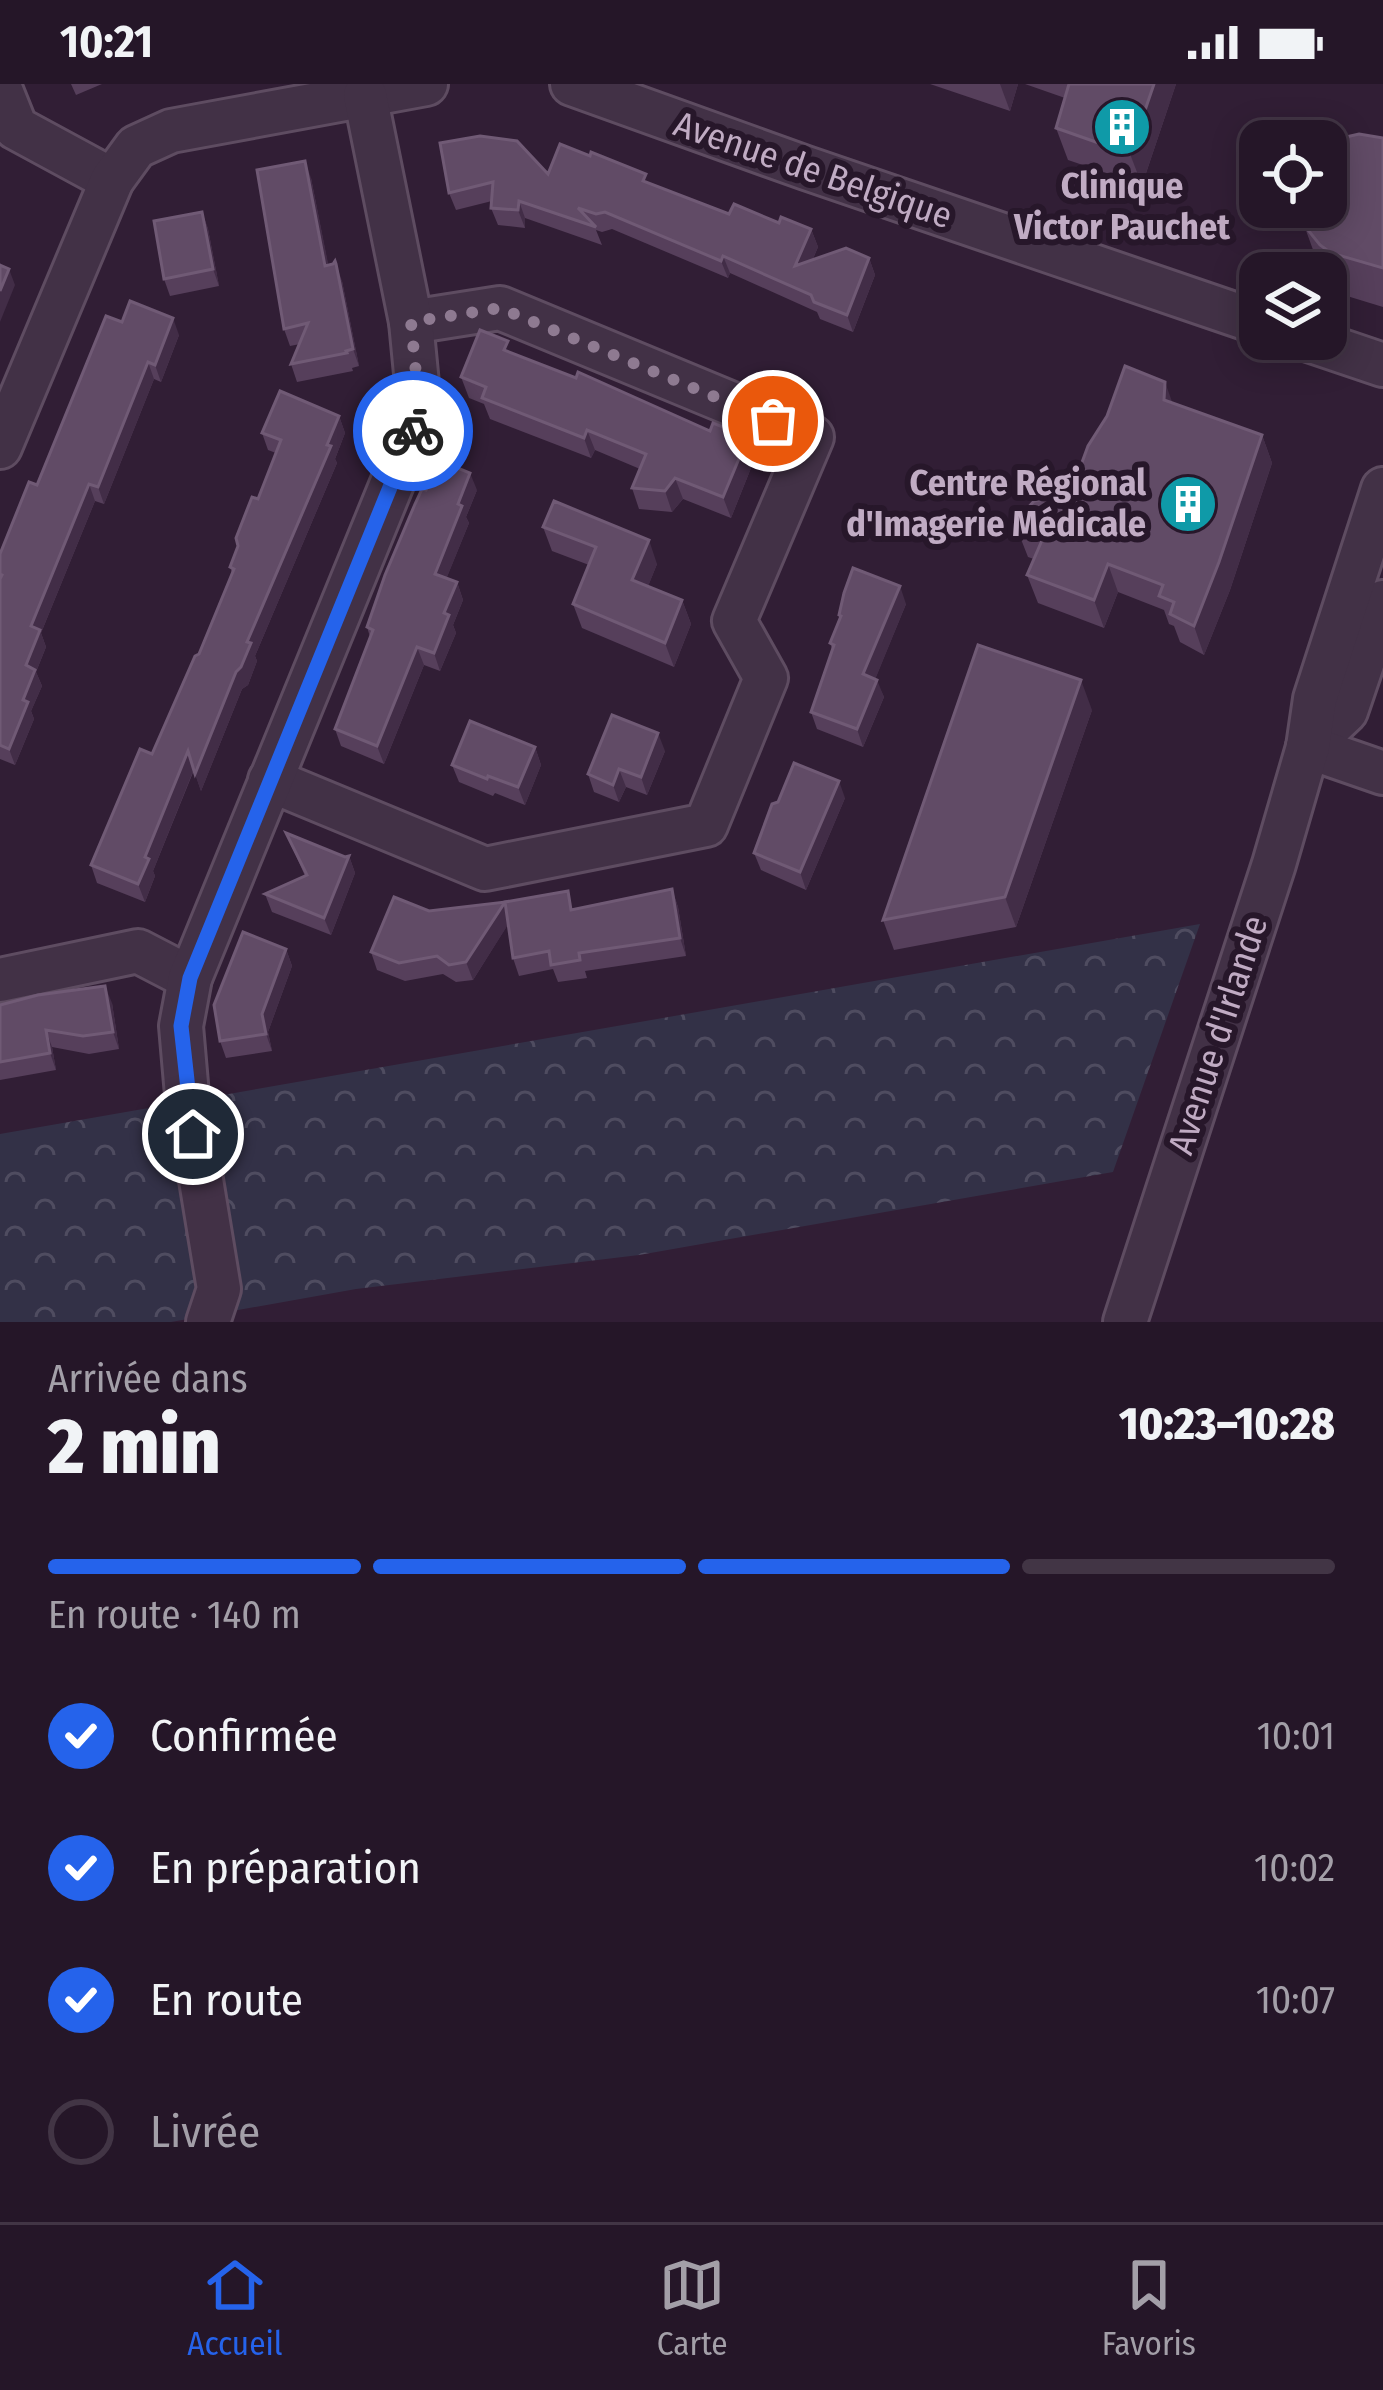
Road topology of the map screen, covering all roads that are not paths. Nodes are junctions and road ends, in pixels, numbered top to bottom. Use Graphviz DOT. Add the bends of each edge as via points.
graph roads {
  1 [pos="426,84"];
  2 [pos="572,84"];
  3 [pos="0,88"];
  4 [pos="365,95"];
  5 [pos="258,99"];
  6 [pos="112,180"];
  7 [pos="1239,316"];
  8 [pos="411,322"];
  9 [pos="1347,353"];
  10 [pos="1383,365"];
  11 [pos="0,447"];
  12 [pos="1383,489"];
  13 [pos="1383,602"];
  14 [pos="1308,747"];
  15 [pos="1383,772"];
  16 [pos="270,780"];
  17 [pos="190,978"];
  18 [pos="0,980"];
  19 [pos="208,1322"];
  20 [pos="1125,1322"];
  1 -- 4 [label="street"];
  2 -- 7 [label="street, Avenue de Belgique"];
  3 -- 6 [label="street" via="16,128"];
  4 -- 5 [label="street"];
  4 -- 8 [label="street"];
  5 -- 6 [label="street" via="136,148"];
  6 -- 11 [label="street"];
  8 -- 16 [label="street" via="420,415"];
  8 -- 16 [label="street" via="500,308 812,437 734,621 766,678 706,825 485,869"];
  9 -- 10 [label="street"];
  12 -- 14 [label="street, Avenue d'Irlande" via="1315,699"];
  13 -- 14 [label="street, Avenue d'Irlande" via="1346,711"];
  14 -- 15 [label="street"];
  14 -- 20 [label="street, Avenue d'Irlande"];
  16 -- 17 [label="street"];
  17 -- 18 [label="street" via="138,951"];
  17 -- 19 [label="street" via="181,1026 187,1095 219,1289"];
}
